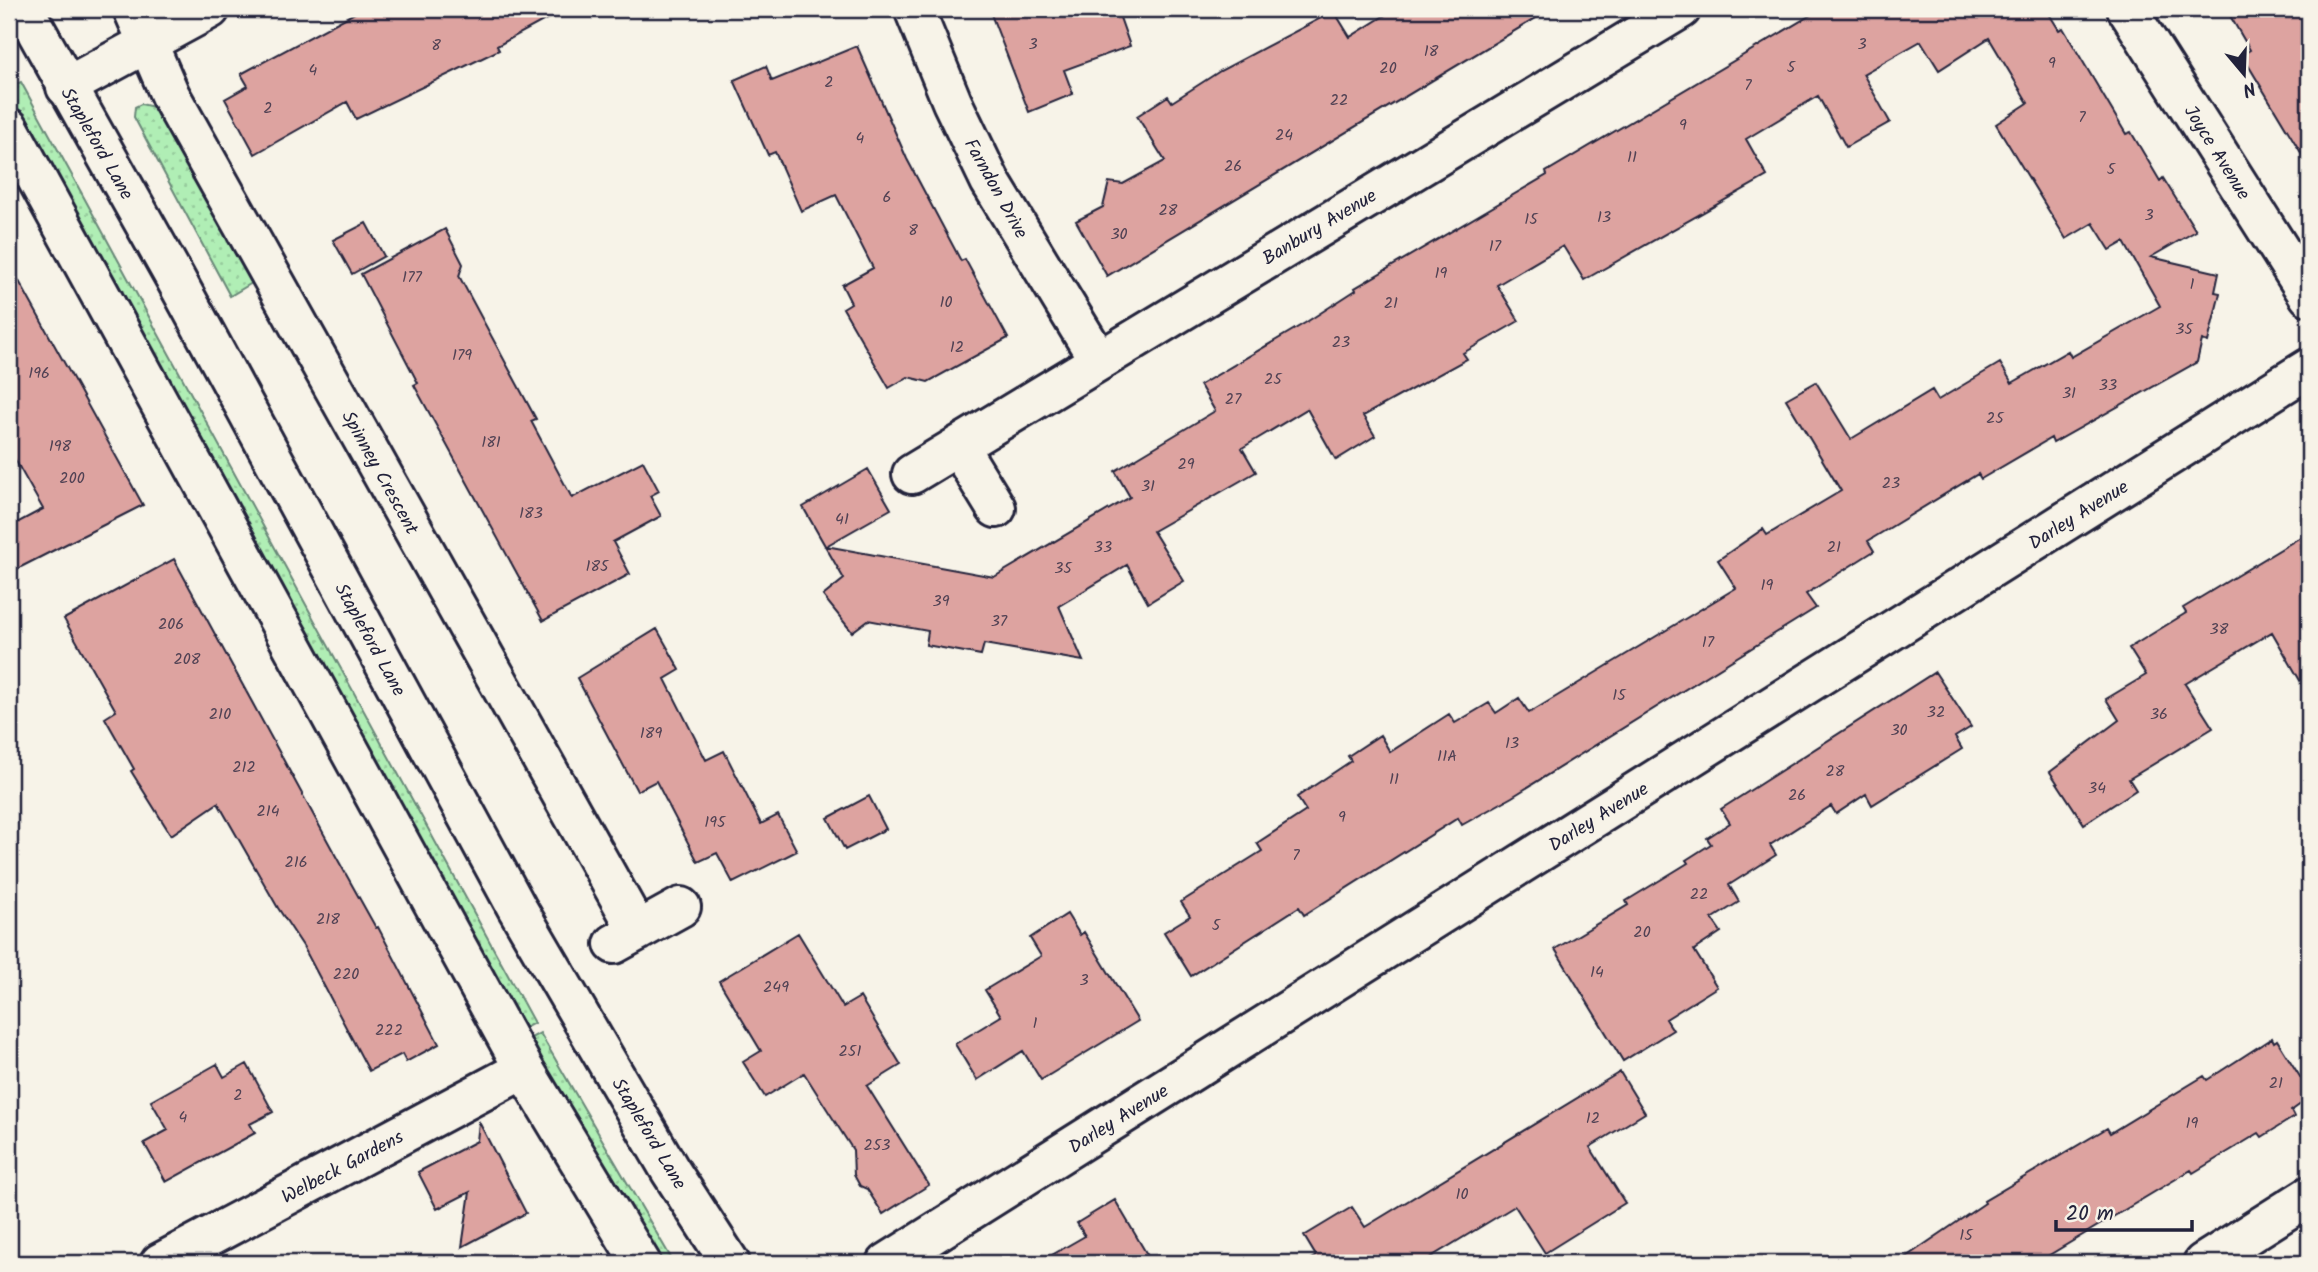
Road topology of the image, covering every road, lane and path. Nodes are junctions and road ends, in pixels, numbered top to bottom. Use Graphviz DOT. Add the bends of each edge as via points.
graph roads {
  1 [pos="24,9"];
  2 [pos="134,9"];
  3 [pos="210,9"];
  4 [pos="914,9"];
  5 [pos="1681,9"];
  6 [pos="2127,9"];
  7 [pos="148,44"];
  8 [pos="66,87"];
  9 [pos="9,128"];
  10 [pos="2309,296"];
  11 [pos="1098,359"];
  12 [pos="2309,368"];
  13 [pos="958,446"];
  14 [pos="912,474"];
  15 [pos="996,508"];
  16 [pos="681,907"];
  17 [pos="524,1069"];
  18 [pos="2309,1196"];
  19 [pos="160,1263"];
  20 [pos="641,1263"];
  21 [pos="730,1263"];
  22 [pos="887,1263"];
  23 [pos="2203,1263"];
  1 -- 8 [label="street, Stapleford Lane"];
  2 -- 7 [label="street, Spinney Crescent"];
  3 -- 7 [label="street"];
  4 -- 11 [label="street, Farndon Drive" via="990,181"];
  5 -- 11 [label="street, Banbury Avenue"];
  6 -- 10 [label="street, Joyce Avenue"];
  7 -- 8 [label="street"];
  7 -- 16 [label="street, Spinney Crescent" via="170,95 626,938"];
  8 -- 21 [label="street, Stapleford Lane" via="175,278 517,908 670,1170"];
  9 -- 17 [label="street"];
  11 -- 13 [label="street, Banbury Avenue"];
  12 -- 22 [label="street, Darley Avenue"];
  13 -- 14 [label="street, Banbury Avenue"];
  13 -- 15 [label="street"];
  17 -- 19 [label="street, Welbeck Gardens"];
  17 -- 20 [label="street"];
  18 -- 23 [label="street"];
}
